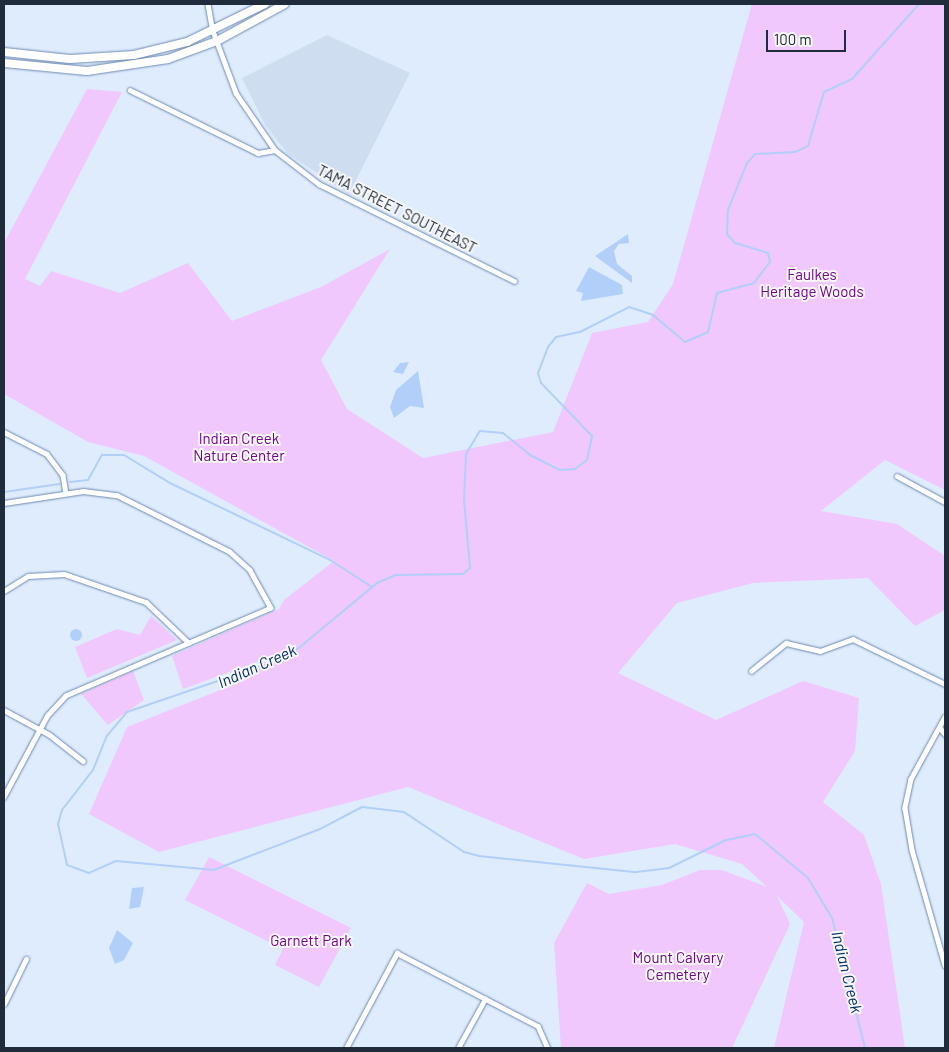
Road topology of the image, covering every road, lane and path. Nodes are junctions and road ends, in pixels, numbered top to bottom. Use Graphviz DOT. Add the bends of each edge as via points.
graph roads {
  1 [pos="208,4"];
  2 [pos="265,4"];
  3 [pos="285,4"];
  4 [pos="213,31"];
  5 [pos="217,41"];
  6 [pos="4,52"];
  7 [pos="4,63"];
  8 [pos="130,90"];
  9 [pos="275,150"];
  10 [pos="514,281"];
  11 [pos="4,432"];
  12 [pos="897,476"];
  13 [pos="66,493"];
  14 [pos="945,502"];
  15 [pos="4,503"];
  16 [pos="4,592"];
  17 [pos="189,643"];
  18 [pos="751,672"];
  19 [pos="945,684"];
  20 [pos="4,710"];
  21 [pos="945,717"];
  22 [pos="940,728"];
  23 [pos="40,729"];
  24 [pos="945,734"];
  25 [pos="83,761"];
  26 [pos="4,796"];
  27 [pos="26,959"];
  28 [pos="945,965"];
  29 [pos="484,999"];
  30 [pos="4,1004"];
  31 [pos="346,1048"];
  32 [pos="458,1048"];
  33 [pos="548,1048"];
  1 -- 4 [label="street, TAMA STREET SOUTHEAST"];
  2 -- 4 [label="highway"];
  3 -- 5 [label="highway"];
  4 -- 5 [label="street, TAMA STREET SOUTHEAST"];
  4 -- 6 [label="highway" via="167,47 112,57 49,58"];
  5 -- 7 [label="highway" via="168,59 111,69 49,70"];
  5 -- 9 [label="street, TAMA STREET SOUTHEAST" via="245,110"];
  8 -- 9 [label="street" via="258,153"];
  9 -- 10 [label="street, TAMA STREET SOUTHEAST" via="319,184"];
  11 -- 13 [label="street" via="48,454 63,475"];
  12 -- 14 [label="street"];
  13 -- 15 [label="street"];
  13 -- 17 [label="street" via="117,495 229,551 250,570 271,608"];
  16 -- 17 [label="street" via="40,572 73,576 146,602"];
  17 -- 23 [label="street" via="73,692 53,708"];
  18 -- 19 [label="street" via="786,643 820,651 853,639"];
  20 -- 23 [label="street"];
  21 -- 22 [label="street"];
  22 -- 24 [label="street"];
  22 -- 28 [label="street" via="911,779 905,808 912,850"];
  23 -- 25 [label="street"];
  23 -- 26 [label="street"];
  27 -- 30 [label="street"];
  29 -- 31 [label="street" via="397,953"];
  29 -- 32 [label="street"];
  29 -- 33 [label="street" via="538,1026"];
}
